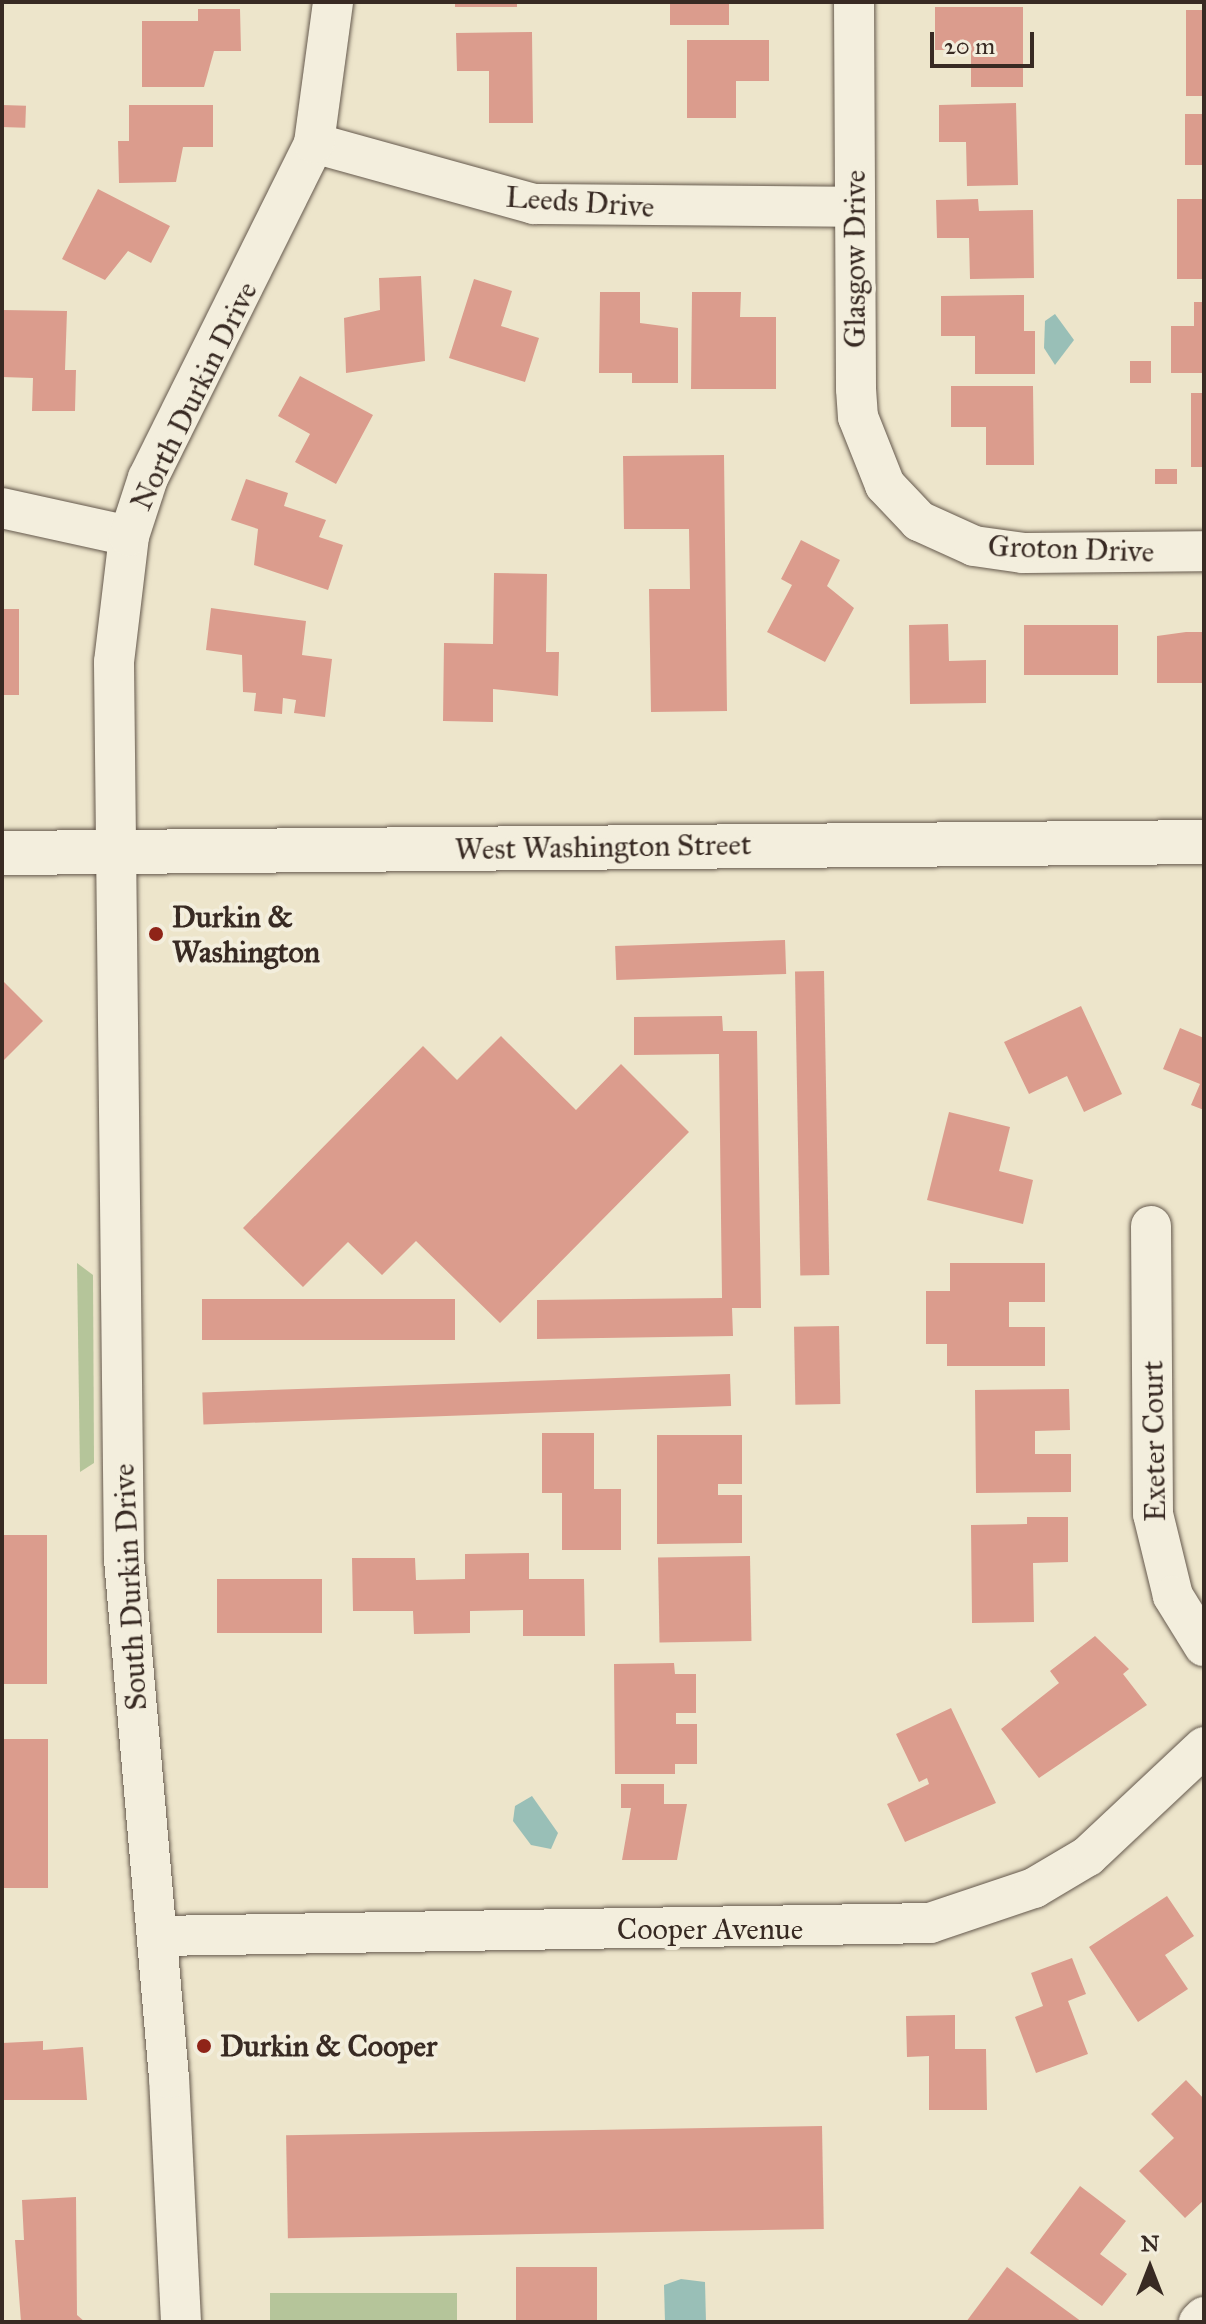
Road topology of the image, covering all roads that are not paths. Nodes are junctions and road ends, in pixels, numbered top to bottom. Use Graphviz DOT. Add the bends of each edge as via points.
graph roads {
  1 [pos="333,2"];
  2 [pos="854,2"];
  3 [pos="314,143"];
  4 [pos="855,207"];
  5 [pos="902,505"];
  6 [pos="2,508"];
  7 [pos="129,536"];
  8 [pos="1204,551"];
  9 [pos="1204,842"];
  10 [pos="117,851"];
  11 [pos="2,853"];
  12 [pos="1151,1226"];
  13 [pos="1204,1646"];
  14 [pos="1204,1747"];
  15 [pos="157,1936"];
  16 [pos="1204,2317"];
  17 [pos="181,2322"];
  18 [pos="1199,2322"];
  1 -- 3 [label="street, North Durkin Drive"];
  2 -- 4 [label="street, Glasgow Drive"];
  3 -- 4 [label="street, Leeds Drive" via="534,204"];
  3 -- 7 [label="street, North Durkin Drive" via="148,478"];
  4 -- 5 [label="street, Glasgow Drive" via="858,417 885,485"];
  5 -- 8 [label="street, Groton Drive" via="919,521 974,546 1023,553"];
  6 -- 7 [label="street"];
  7 -- 10 [label="street, North Durkin Drive" via="114,662"];
  9 -- 10 [label="street, West Washington Street"];
  10 -- 11 [label="street, West Washington Street"];
  10 -- 15 [label="street, South Durkin Drive" via="124,1559"];
  12 -- 13 [label="street, Exeter Court" via="1153,1514 1173,1596"];
  14 -- 15 [label="street, Cooper Avenue" via="1088,1856 1034,1888 930,1923"];
  15 -- 17 [label="street, South Durkin Drive"];
  16 -- 18 [label="street"];
}
